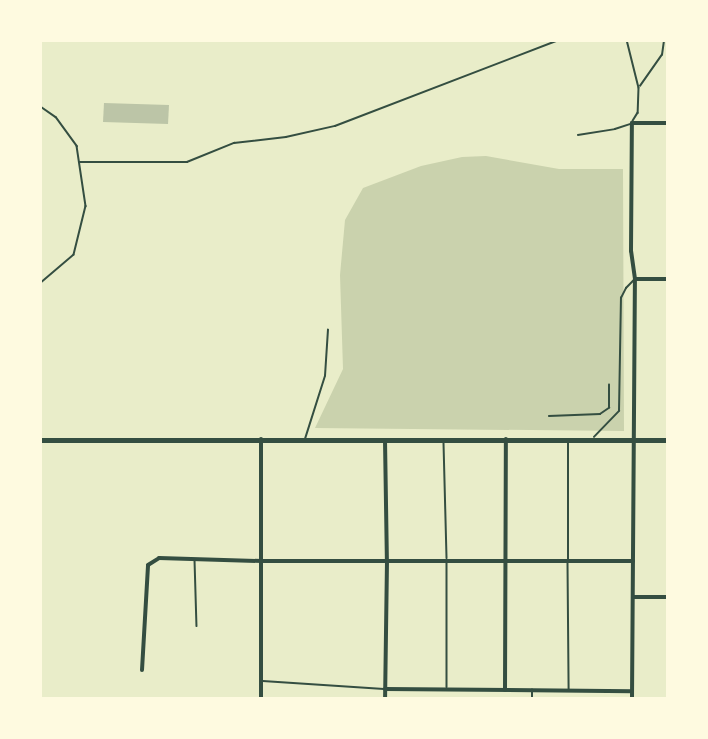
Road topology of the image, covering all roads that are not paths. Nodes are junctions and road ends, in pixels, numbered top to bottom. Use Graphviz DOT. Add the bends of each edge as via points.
graph roads {
  1 [pos="559,40"];
  2 [pos="627,40"];
  3 [pos="664,40"];
  4 [pos="639,88"];
  5 [pos="40,106"];
  6 [pos="632,123"];
  7 [pos="668,123"];
  8 [pos="578,135"];
  9 [pos="79,162"];
  10 [pos="635,279"];
  11 [pos="668,279"];
  12 [pos="40,284"];
  13 [pos="328,330"];
  14 [pos="444,439"];
  15 [pos="40,440"];
  16 [pos="261,440"];
  17 [pos="305,440"];
  18 [pos="384,440"];
  19 [pos="506,440"];
  20 [pos="568,440"];
  21 [pos="591,440"];
  22 [pos="634,440"];
  23 [pos="668,440"];
  24 [pos="195,559"];
  25 [pos="262,561"];
  26 [pos="387,561"];
  27 [pos="447,561"];
  28 [pos="506,561"];
  29 [pos="567,561"];
  30 [pos="633,561"];
  31 [pos="633,597"];
  32 [pos="668,597"];
  33 [pos="197,626"];
  34 [pos="142,670"];
  35 [pos="261,681"];
  36 [pos="385,689"];
  37 [pos="447,689"];
  38 [pos="504,690"];
  39 [pos="532,690"];
  40 [pos="570,690"];
  41 [pos="632,691"];
  42 [pos="261,699"];
  43 [pos="385,699"];
  44 [pos="532,699"];
  45 [pos="632,699"];
  1 -- 9 [label="lane" via="335,126 234,143 187,162"];
  2 -- 4 [label="lane"];
  3 -- 4 [label="lane" via="663,55"];
  4 -- 6 [label="lane" via="638,113"];
  5 -- 9 [label="lane" via="56,117 76,146"];
  6 -- 7 [label="street"];
  6 -- 8 [label="lane"];
  6 -- 10 [label="street" via="631,251"];
  9 -- 12 [label="lane" via="87,206 74,255"];
  10 -- 11 [label="street"];
  10 -- 21 [label="lane" via="621,298 619,411"];
  10 -- 22 [label="street"];
  13 -- 17 [label="lane" via="325,376"];
  14 -- 18 [label="main road"];
  14 -- 19 [label="main road"];
  14 -- 27 [label="lane"];
  15 -- 16 [label="main road"];
  16 -- 17 [label="main road"];
  16 -- 25 [label="street"];
  17 -- 18 [label="main road"];
  18 -- 26 [label="street"];
  19 -- 20 [label="main road"];
  19 -- 28 [label="street"];
  20 -- 21 [label="main road"];
  20 -- 29 [label="lane"];
  21 -- 22 [label="main road"];
  22 -- 23 [label="main road"];
  22 -- 30 [label="street"];
  24 -- 25 [label="street"];
  24 -- 33 [label="lane"];
  24 -- 34 [label="street" via="159,558 148,565"];
  25 -- 26 [label="street"];
  25 -- 35 [label="street"];
  26 -- 27 [label="street"];
  26 -- 36 [label="street"];
  27 -- 28 [label="street"];
  27 -- 37 [label="lane"];
  28 -- 29 [label="street"];
  28 -- 38 [label="street"];
  29 -- 30 [label="street"];
  29 -- 40 [label="lane"];
  30 -- 31 [label="street"];
  31 -- 32 [label="street"];
  31 -- 41 [label="street"];
  35 -- 36 [label="lane"];
  35 -- 42 [label="street"];
  36 -- 37 [label="street"];
  36 -- 43 [label="street"];
  37 -- 38 [label="street"];
  38 -- 39 [label="street"];
  39 -- 40 [label="street"];
  39 -- 44 [label="lane"];
  40 -- 41 [label="street"];
  41 -- 45 [label="street"];
}
